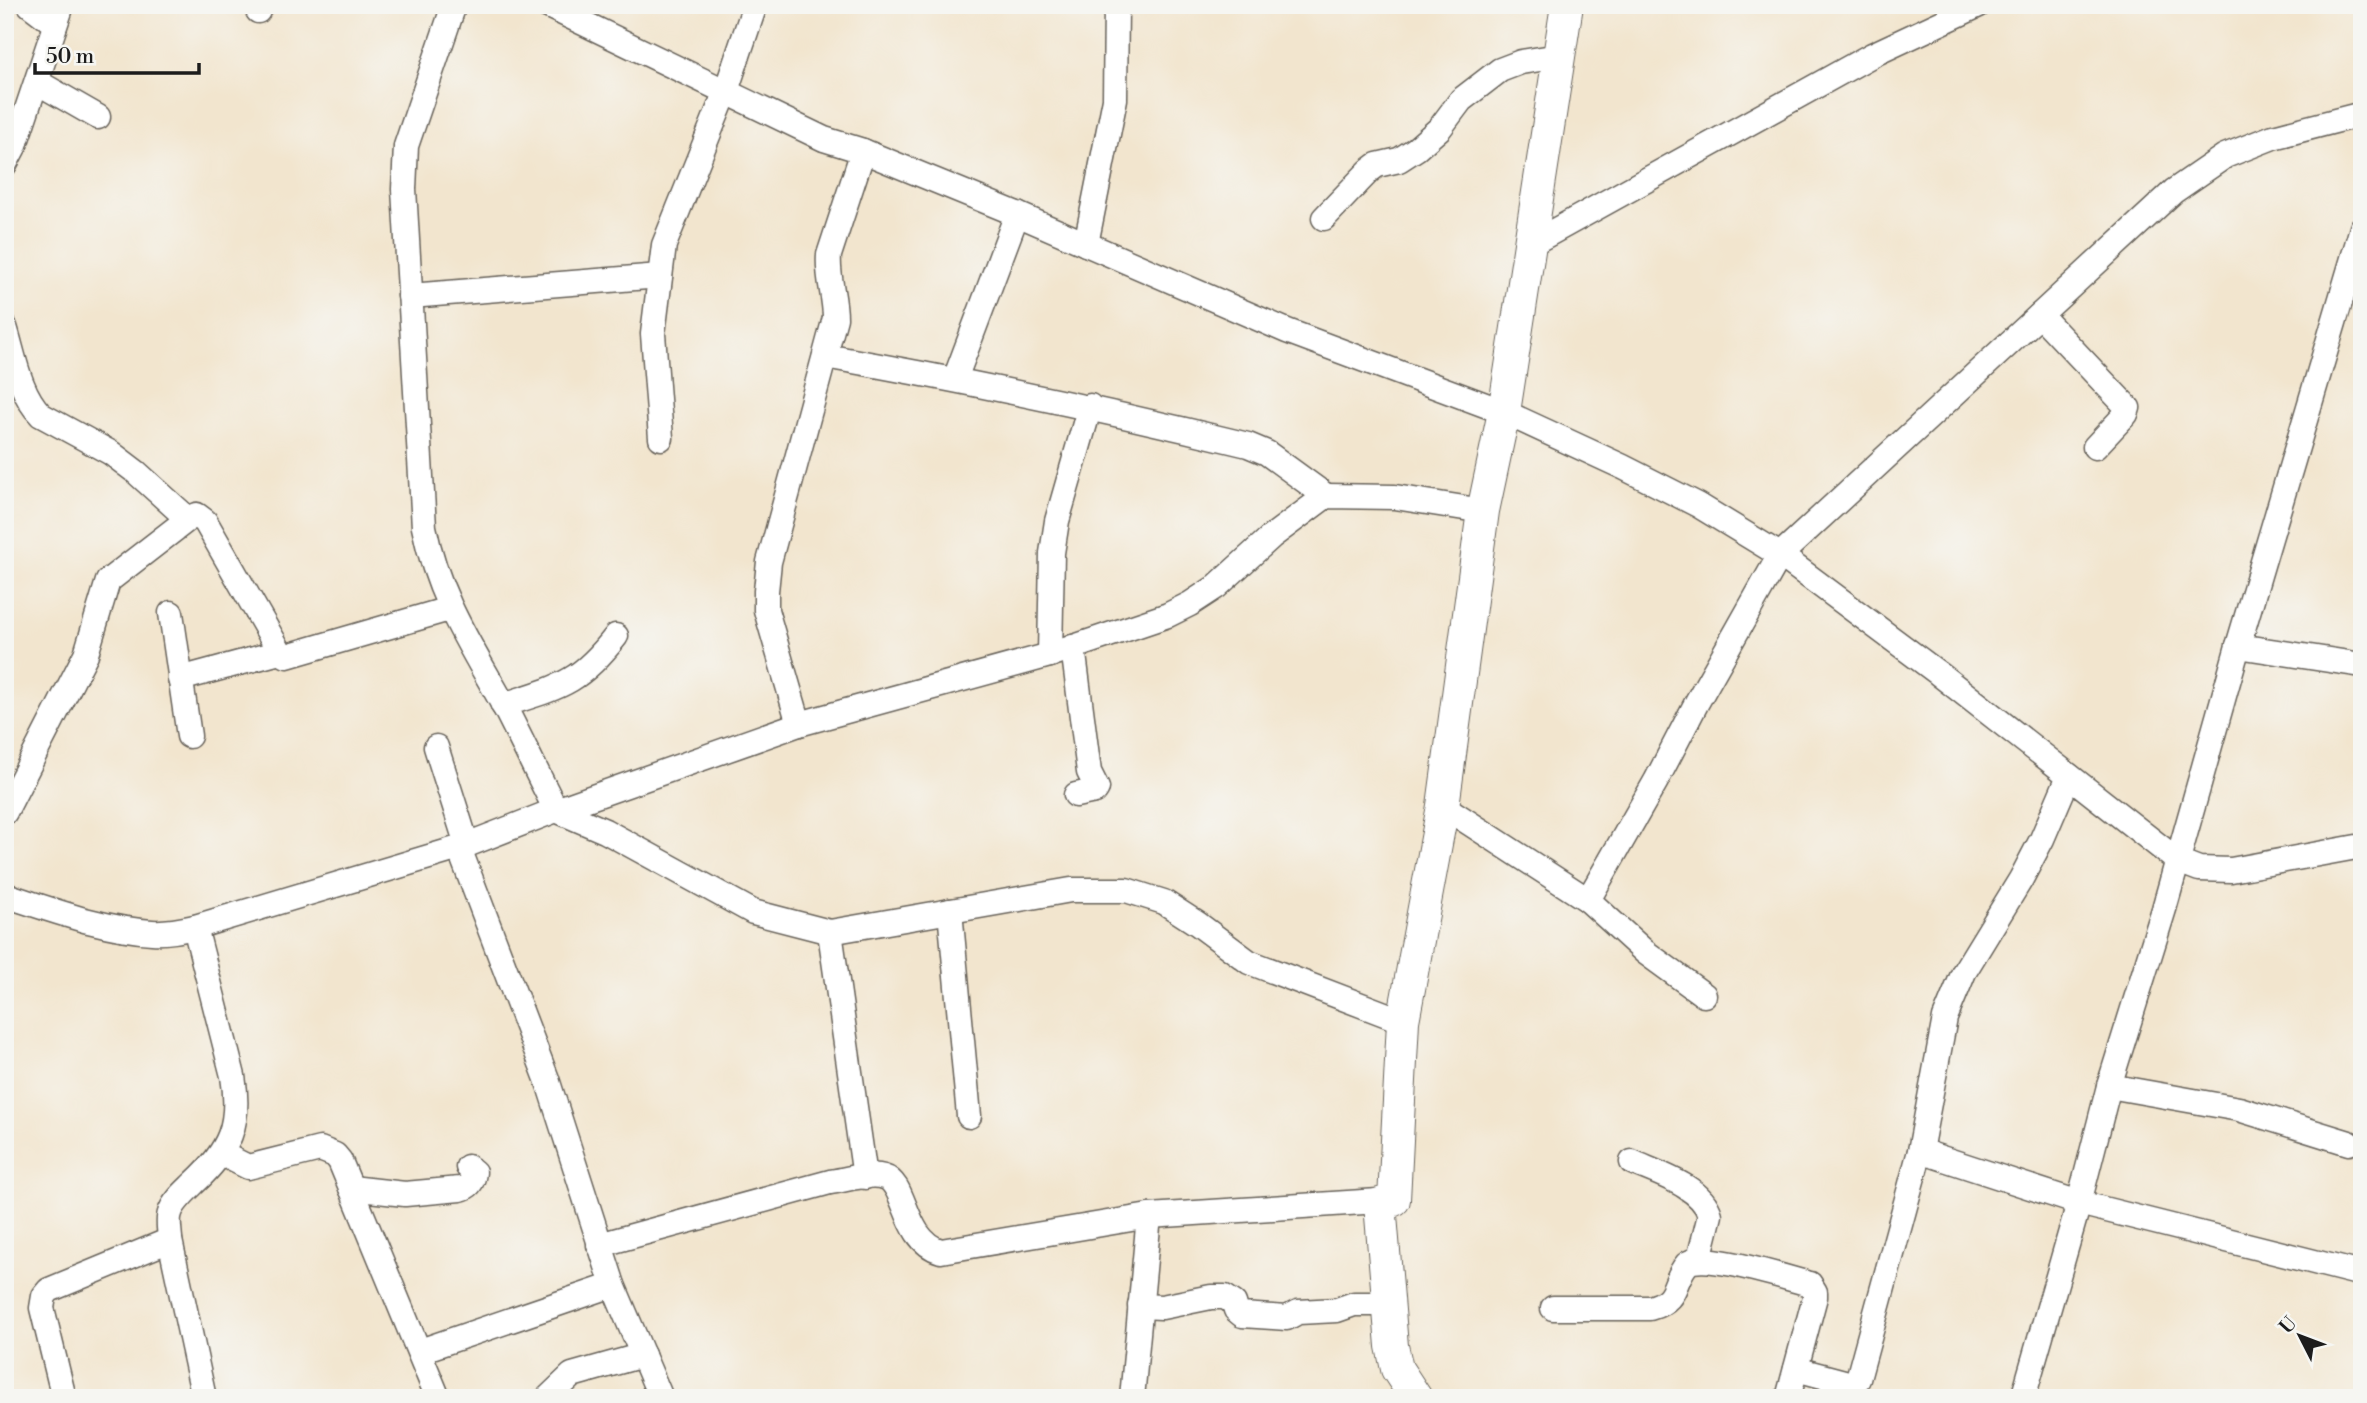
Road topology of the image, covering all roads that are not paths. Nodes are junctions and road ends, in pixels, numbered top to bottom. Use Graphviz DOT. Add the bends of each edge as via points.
graph roads {
  1 [pos="30,5"];
  2 [pos="454,5"];
  3 [pos="546,5"];
  4 [pos="755,5"];
  5 [pos="1116,5"];
  6 [pos="1567,5"];
  7 [pos="1979,5"];
  8 [pos="59,14"];
  9 [pos="1559,56"];
  10 [pos="37,82"];
  11 [pos="726,91"];
  12 [pos="2362,114"];
  13 [pos="99,117"];
  14 [pos="9,150"];
  15 [pos="863,151"];
  16 [pos="1017,214"];
  17 [pos="1324,218"];
  18 [pos="2362,228"];
  19 [pos="1086,244"];
  20 [pos="1529,245"];
  21 [pos="660,276"];
  22 [pos="410,296"];
  23 [pos="2040,315"];
  24 [pos="5,327"];
  25 [pos="825,356"];
  26 [pos="955,379"];
  27 [pos="1090,407"];
  28 [pos="1504,412"];
  29 [pos="661,438"];
  30 [pos="2095,447"];
  31 [pos="1325,496"];
  32 [pos="1483,511"];
  33 [pos="188,519"];
  34 [pos="1780,555"];
  35 [pos="449,609"];
  36 [pos="171,613"];
  37 [pos="616,636"];
  38 [pos="2238,646"];
  39 [pos="1061,651"];
  40 [pos="280,652"];
  41 [pos="2362,665"];
  42 [pos="180,679"];
  43 [pos="503,705"];
  44 [pos="799,724"];
  45 [pos="189,736"];
  46 [pos="436,747"];
  47 [pos="2068,776"];
  48 [pos="1076,795"];
  49 [pos="1443,806"];
  50 [pos="556,810"];
  51 [pos="5,813"];
  52 [pos="2362,846"];
  53 [pos="463,847"];
  54 [pos="2178,861"];
  55 [pos="5,895"];
  56 [pos="1588,900"];
  57 [pos="950,911"];
  58 [pos="195,927"];
  59 [pos="830,932"];
  60 [pos="1704,995"];
  61 [pos="1403,1021"];
  62 [pos="2109,1086"];
  63 [pos="969,1116"];
  64 [pos="2349,1143"];
  65 [pos="1920,1151"];
  66 [pos="222,1154"];
  67 [pos="1632,1162"];
  68 [pos="468,1167"];
  69 [pos="865,1177"];
  70 [pos="351,1188"];
  71 [pos="1394,1200"];
  72 [pos="2079,1203"];
  73 [pos="1149,1216"];
  74 [pos="170,1240"];
  75 [pos="599,1245"];
  76 [pos="1699,1259"];
  77 [pos="2362,1274"];
  78 [pos="613,1285"];
  79 [pos="1389,1304"];
  80 [pos="1140,1307"];
  81 [pos="1553,1308"];
  82 [pos="420,1351"];
  83 [pos="643,1355"];
  84 [pos="1796,1368"];
  85 [pos="64,1398"];
  86 [pos="204,1398"];
  87 [pos="438,1398"];
  88 [pos="548,1398"];
  89 [pos="661,1398"];
  90 [pos="1132,1398"];
  91 [pos="1416,1398"];
  92 [pos="1788,1398"];
  93 [pos="2023,1398"];
  1 -- 8 [label="street"];
  2 -- 22 [label="street" via="406,146"];
  3 -- 11 [label="street"];
  4 -- 11 [label="street"];
  5 -- 19 [label="street" via="1115,99"];
  6 -- 9 [label="street"];
  7 -- 20 [label="street" via="1872,55"];
  8 -- 10 [label="street"];
  9 -- 17 [label="street" via="1521,62 1491,77 1461,100 1430,139 1399,160 1377,164"];
  9 -- 20 [label="street"];
  10 -- 13 [label="street"];
  10 -- 14 [label="street"];
  11 -- 15 [label="street" via="824,139"];
  11 -- 21 [label="street" via="664,245"];
  12 -- 23 [label="street" via="2273,137 2225,156 2174,191"];
  15 -- 16 [label="street"];
  15 -- 25 [label="street" via="829,255 827,271 835,318"];
  16 -- 19 [label="street"];
  16 -- 26 [label="street"];
  18 -- 38 [label="street"];
  19 -- 28 [label="street" via="1287,331"];
  20 -- 28 [label="street"];
  21 -- 22 [label="street"];
  21 -- 29 [label="street" via="653,334"];
  22 -- 35 [label="street" via="425,527 431,561"];
  23 -- 30 [label="street" via="2128,408"];
  23 -- 34 [label="street"];
  24 -- 33 [label="street" via="32,406 111,453"];
  25 -- 26 [label="street"];
  25 -- 44 [label="street" via="765,591 766,610"];
  26 -- 27 [label="street"];
  27 -- 31 [label="street" via="1248,444"];
  27 -- 39 [label="street" via="1052,553"];
  28 -- 32 [label="street"];
  28 -- 34 [label="street" via="1698,505"];
  31 -- 32 [label="street" via="1395,497"];
  31 -- 39 [label="street" via="1190,604"];
  32 -- 49 [label="street"];
  33 -- 40 [label="street" via="197,515 205,521"];
  33 -- 51 [label="street" via="108,581 86,654"];
  34 -- 47 [label="street"];
  34 -- 56 [label="street"];
  35 -- 40 [label="street" via="291,656"];
  35 -- 43 [label="street"];
  36 -- 42 [label="street"];
  37 -- 43 [label="street" via="584,673 557,688"];
  38 -- 41 [label="street"];
  38 -- 54 [label="street"];
  39 -- 44 [label="street"];
  39 -- 48 [label="street" via="1080,717 1089,772 1097,788"];
  40 -- 42 [label="street"];
  42 -- 45 [label="street"];
  43 -- 50 [label="street"];
  44 -- 50 [label="street"];
  46 -- 53 [label="street"];
  47 -- 54 [label="street"];
  47 -- 65 [label="street" via="2042,839 1964,972 1945,1018"];
  49 -- 56 [label="street"];
  49 -- 61 [label="street"];
  50 -- 53 [label="street"];
  50 -- 59 [label="street" via="605,831 753,912"];
  52 -- 54 [label="street" via="2231,870 2199,869"];
  53 -- 58 [label="street"];
  53 -- 75 [label="street" via="567,1137"];
  54 -- 62 [label="street"];
  55 -- 58 [label="street" via="103,925 154,933"];
  56 -- 60 [label="street" via="1645,952"];
  57 -- 59 [label="street"];
  57 -- 61 [label="street" via="1071,890 1126,890 1164,902 1250,962"];
  57 -- 63 [label="street"];
  58 -- 66 [label="street" via="237,1101 235,1122"];
  59 -- 69 [label="street"];
  61 -- 71 [label="street"];
  62 -- 64 [label="street" via="2239,1109"];
  62 -- 72 [label="street"];
  65 -- 72 [label="street"];
  65 -- 84 [label="street" via="1858,1379 1843,1384"];
  66 -- 70 [label="street" via="248,1167 320,1149 340,1161"];
  66 -- 74 [label="street" via="170,1212"];
  67 -- 76 [label="street" via="1690,1190 1708,1208"];
  68 -- 70 [label="street" via="474,1172 473,1180 460,1189 404,1194"];
  69 -- 73 [label="street" via="890,1181 924,1244 941,1251"];
  69 -- 75 [label="street" via="830,1182"];
  70 -- 82 [label="street"];
  71 -- 73 [label="street"];
  71 -- 79 [label="street" via="1380,1203"];
  72 -- 77 [label="street"];
  72 -- 93 [label="street"];
  73 -- 80 [label="street"];
  74 -- 85 [label="street" via="44,1296 42,1308"];
  74 -- 86 [label="street"];
  75 -- 78 [label="street"];
  76 -- 81 [label="street" via="1688,1263 1669,1300 1661,1305"];
  76 -- 84 [label="street" via="1813,1287 1815,1297"];
  78 -- 82 [label="street"];
  78 -- 83 [label="street"];
  79 -- 80 [label="street" via="1354,1304 1337,1310 1298,1312 1287,1318 1242,1315 1225,1297"];
  79 -- 91 [label="street" via="1397,1369"];
  80 -- 90 [label="street"];
  82 -- 87 [label="street"];
  83 -- 88 [label="street" via="572,1375"];
  83 -- 89 [label="street"];
  84 -- 92 [label="street"];
}
